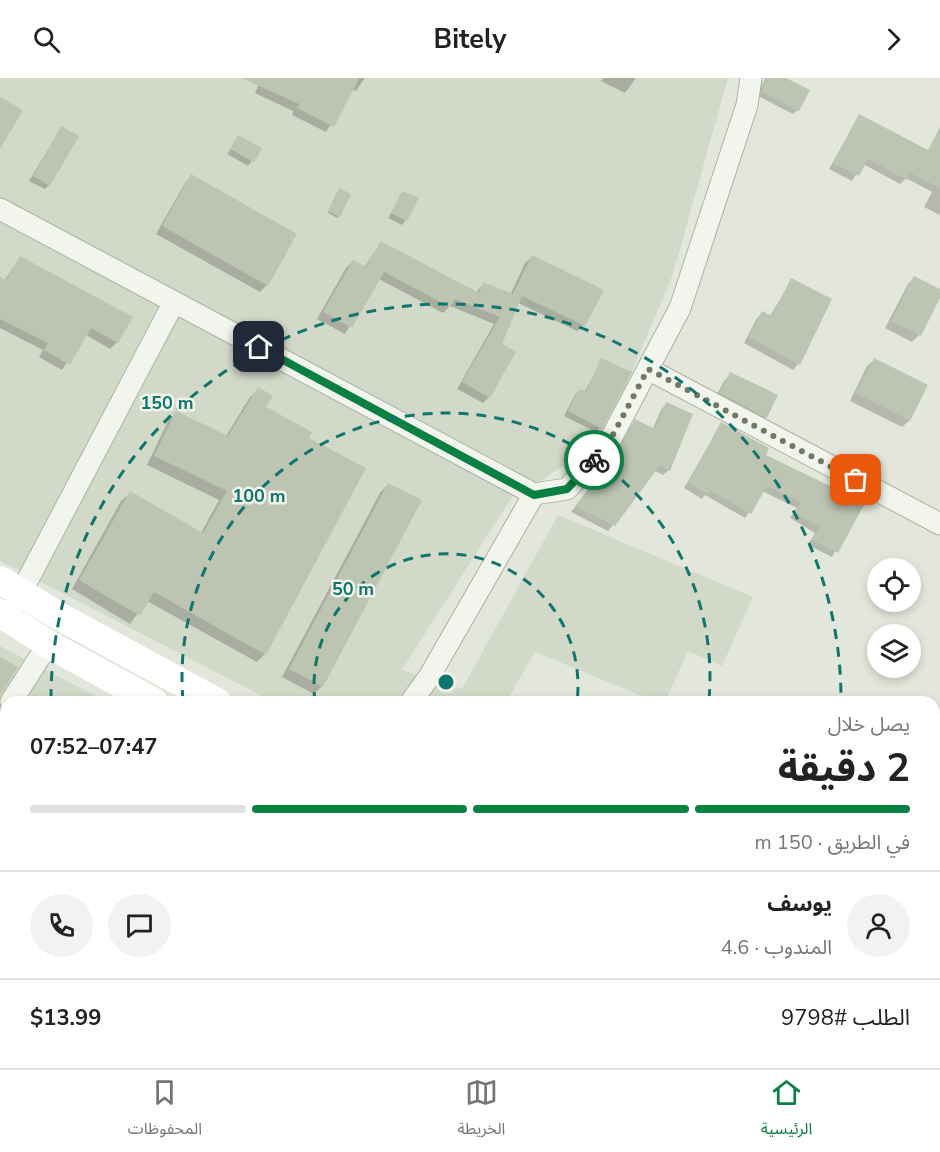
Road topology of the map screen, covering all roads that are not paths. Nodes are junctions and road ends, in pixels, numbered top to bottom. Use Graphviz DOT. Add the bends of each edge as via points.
graph roads {
  1 [pos="751,78"];
  2 [pos="0,209"];
  3 [pos="174,302"];
  4 [pos="648,369"];
  5 [pos="534,495"];
  6 [pos="940,524"];
  7 [pos="11,587"];
  8 [pos="3,615"];
  9 [pos="48,644"];
  10 [pos="15,696"];
  11 [pos="143,696"];
  12 [pos="206,696"];
  13 [pos="415,696"];
  1 -- 4 [label="street" via="747,105 680,308"];
  2 -- 3 [label="street"];
  3 -- 5 [label="street"];
  3 -- 7 [label="street"];
  4 -- 5 [label="street" via="607,446 567,489"];
  4 -- 6 [label="street"];
  5 -- 13 [label="street"];
  7 -- 8 [label="street"];
  7 -- 12 [label="main road"];
  8 -- 9 [label="main road"];
  9 -- 10 [label="street"];
  9 -- 11 [label="main road"];
}
